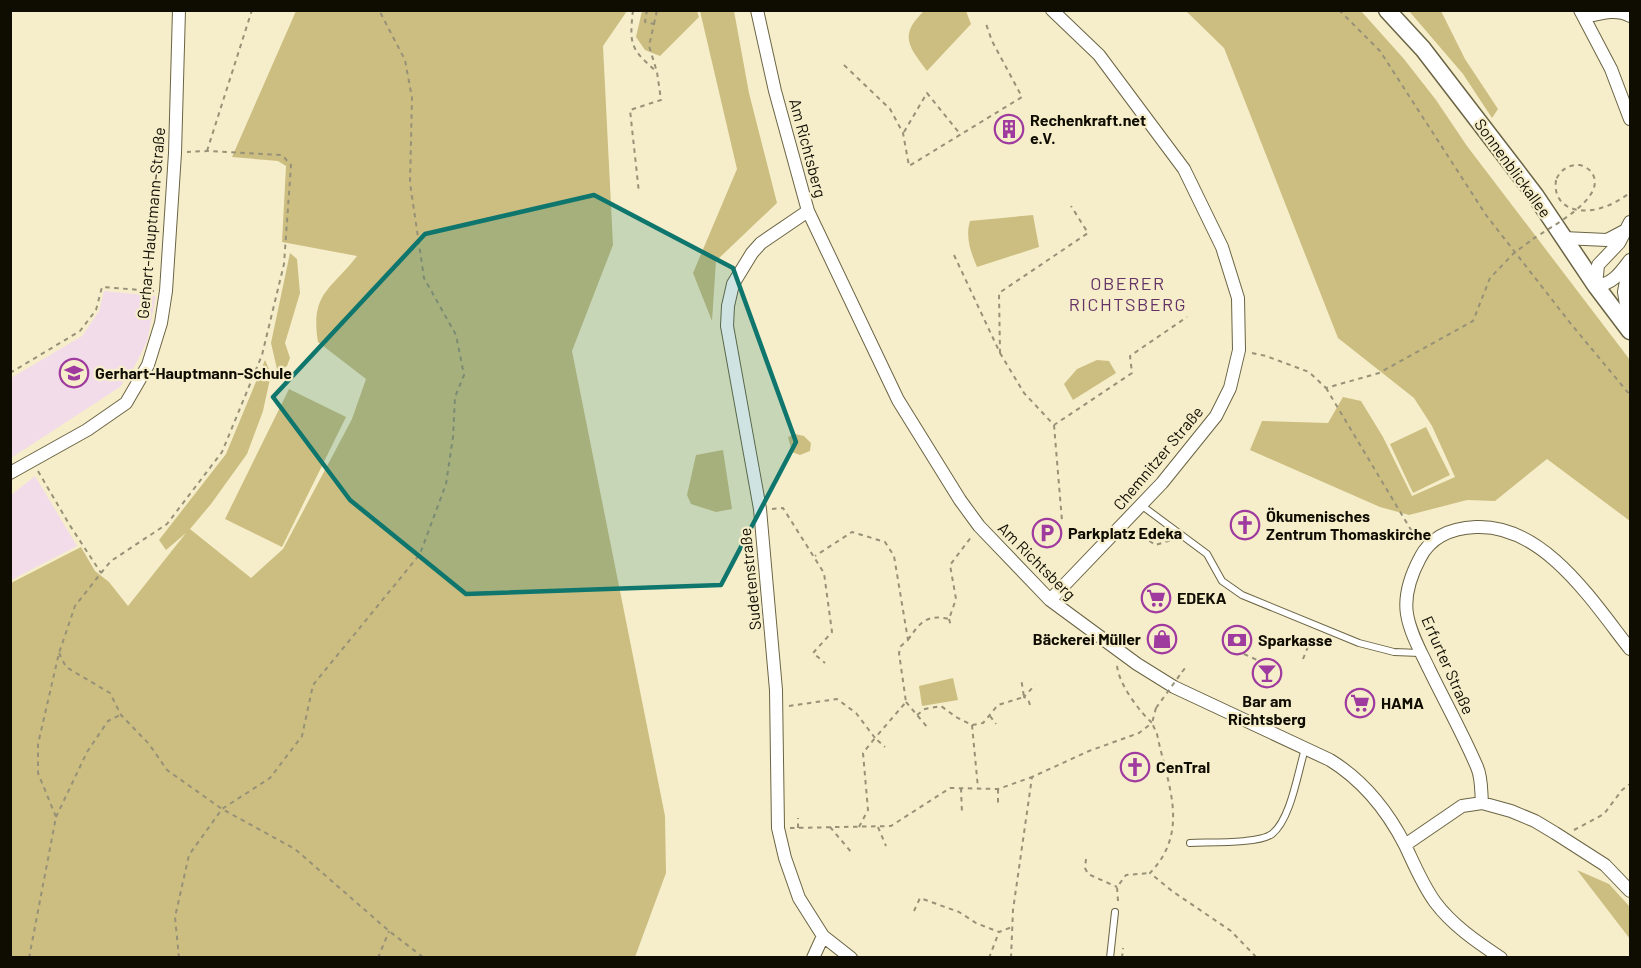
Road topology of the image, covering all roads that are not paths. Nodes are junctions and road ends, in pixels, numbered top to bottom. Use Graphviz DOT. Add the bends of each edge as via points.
graph roads {
  1 [pos="179,10"];
  2 [pos="757,10"];
  3 [pos="1052,10"];
  4 [pos="1388,10"];
  5 [pos="1605,11"];
  6 [pos="1582,14"];
  7 [pos="1630,15"];
  8 [pos="1630,119"];
  9 [pos="808,211"];
  10 [pos="1628,226"];
  11 [pos="1563,238"];
  12 [pos="1630,260"];
  13 [pos="1596,286"];
  14 [pos="1630,331"];
  15 [pos="10,473"];
  16 [pos="1141,505"];
  17 [pos="1050,600"];
  18 [pos="1630,649"];
  19 [pos="1422,653"];
  20 [pos="1305,749"];
  21 [pos="1482,803"];
  22 [pos="1190,843"];
  23 [pos="1405,845"];
  24 [pos="1630,891"];
  25 [pos="1114,912"];
  26 [pos="823,936"];
  27 [pos="813,957"];
  28 [pos="851,957"];
  29 [pos="1110,957"];
  30 [pos="1501,957"];
  1 -- 15 [label="street, Gerhart-Hauptmann-Straße" via="166,291 148,365 126,403"];
  2 -- 9 [label="street, Am Richtsberg"];
  3 -- 16 [label="street, Chemnitzer Straße" via="1099,55 1184,169 1222,247 1238,298 1239,350 1230,388 1216,416"];
  4 -- 11 [label="main road, Sonnenblickallee" via="1480,123"];
  5 -- 6 [label="street"];
  5 -- 7 [label="street"];
  6 -- 8 [label="street" via="1611,69"];
  9 -- 17 [label="street, Am Richtsberg" via="898,400 960,500 979,526"];
  9 -- 26 [label="street, Sudetenstraße" via="752,253 730,294 727,326 760,509 777,707 778,828 799,898"];
  10 -- 11 [label="street" via="1606,240"];
  10 -- 13 [label="street" via="1599,265"];
  11 -- 13 [label="main road, Sonnenblickallee"];
  12 -- 13 [label="street" via="1614,279"];
  12 -- 14 [label="street" via="1624,292"];
  13 -- 14 [label="main road, Sonnenblickallee"];
  16 -- 17 [label="street, Chemnitzer Straße"];
  16 -- 19 [label="lane" via="1208,554 1222,581 1242,596 1359,643 1394,652"];
  17 -- 20 [label="street, Am Richtsberg" via="1174,687"];
  18 -- 19 [label="street, Erfurter Straße" via="1584,591 1541,548 1497,528 1462,528 1434,540 1424,550 1412,577 1407,602 1410,624"];
  19 -- 21 [label="street, Erfurter Straße" via="1479,770"];
  20 -- 22 [label="lane" via="1284,818 1271,835 1252,841"];
  20 -- 23 [label="street, Am Richtsberg" via="1352,775 1375,798"];
  21 -- 23 [label="street" via="1462,806"];
  21 -- 24 [label="street" via="1535,821 1605,865"];
  23 -- 30 [label="street" via="1423,883 1442,910 1456,925"];
  25 -- 29 [label="lane"];
  26 -- 27 [label="street"];
  26 -- 28 [label="street, Sudetenstraße"];
}
